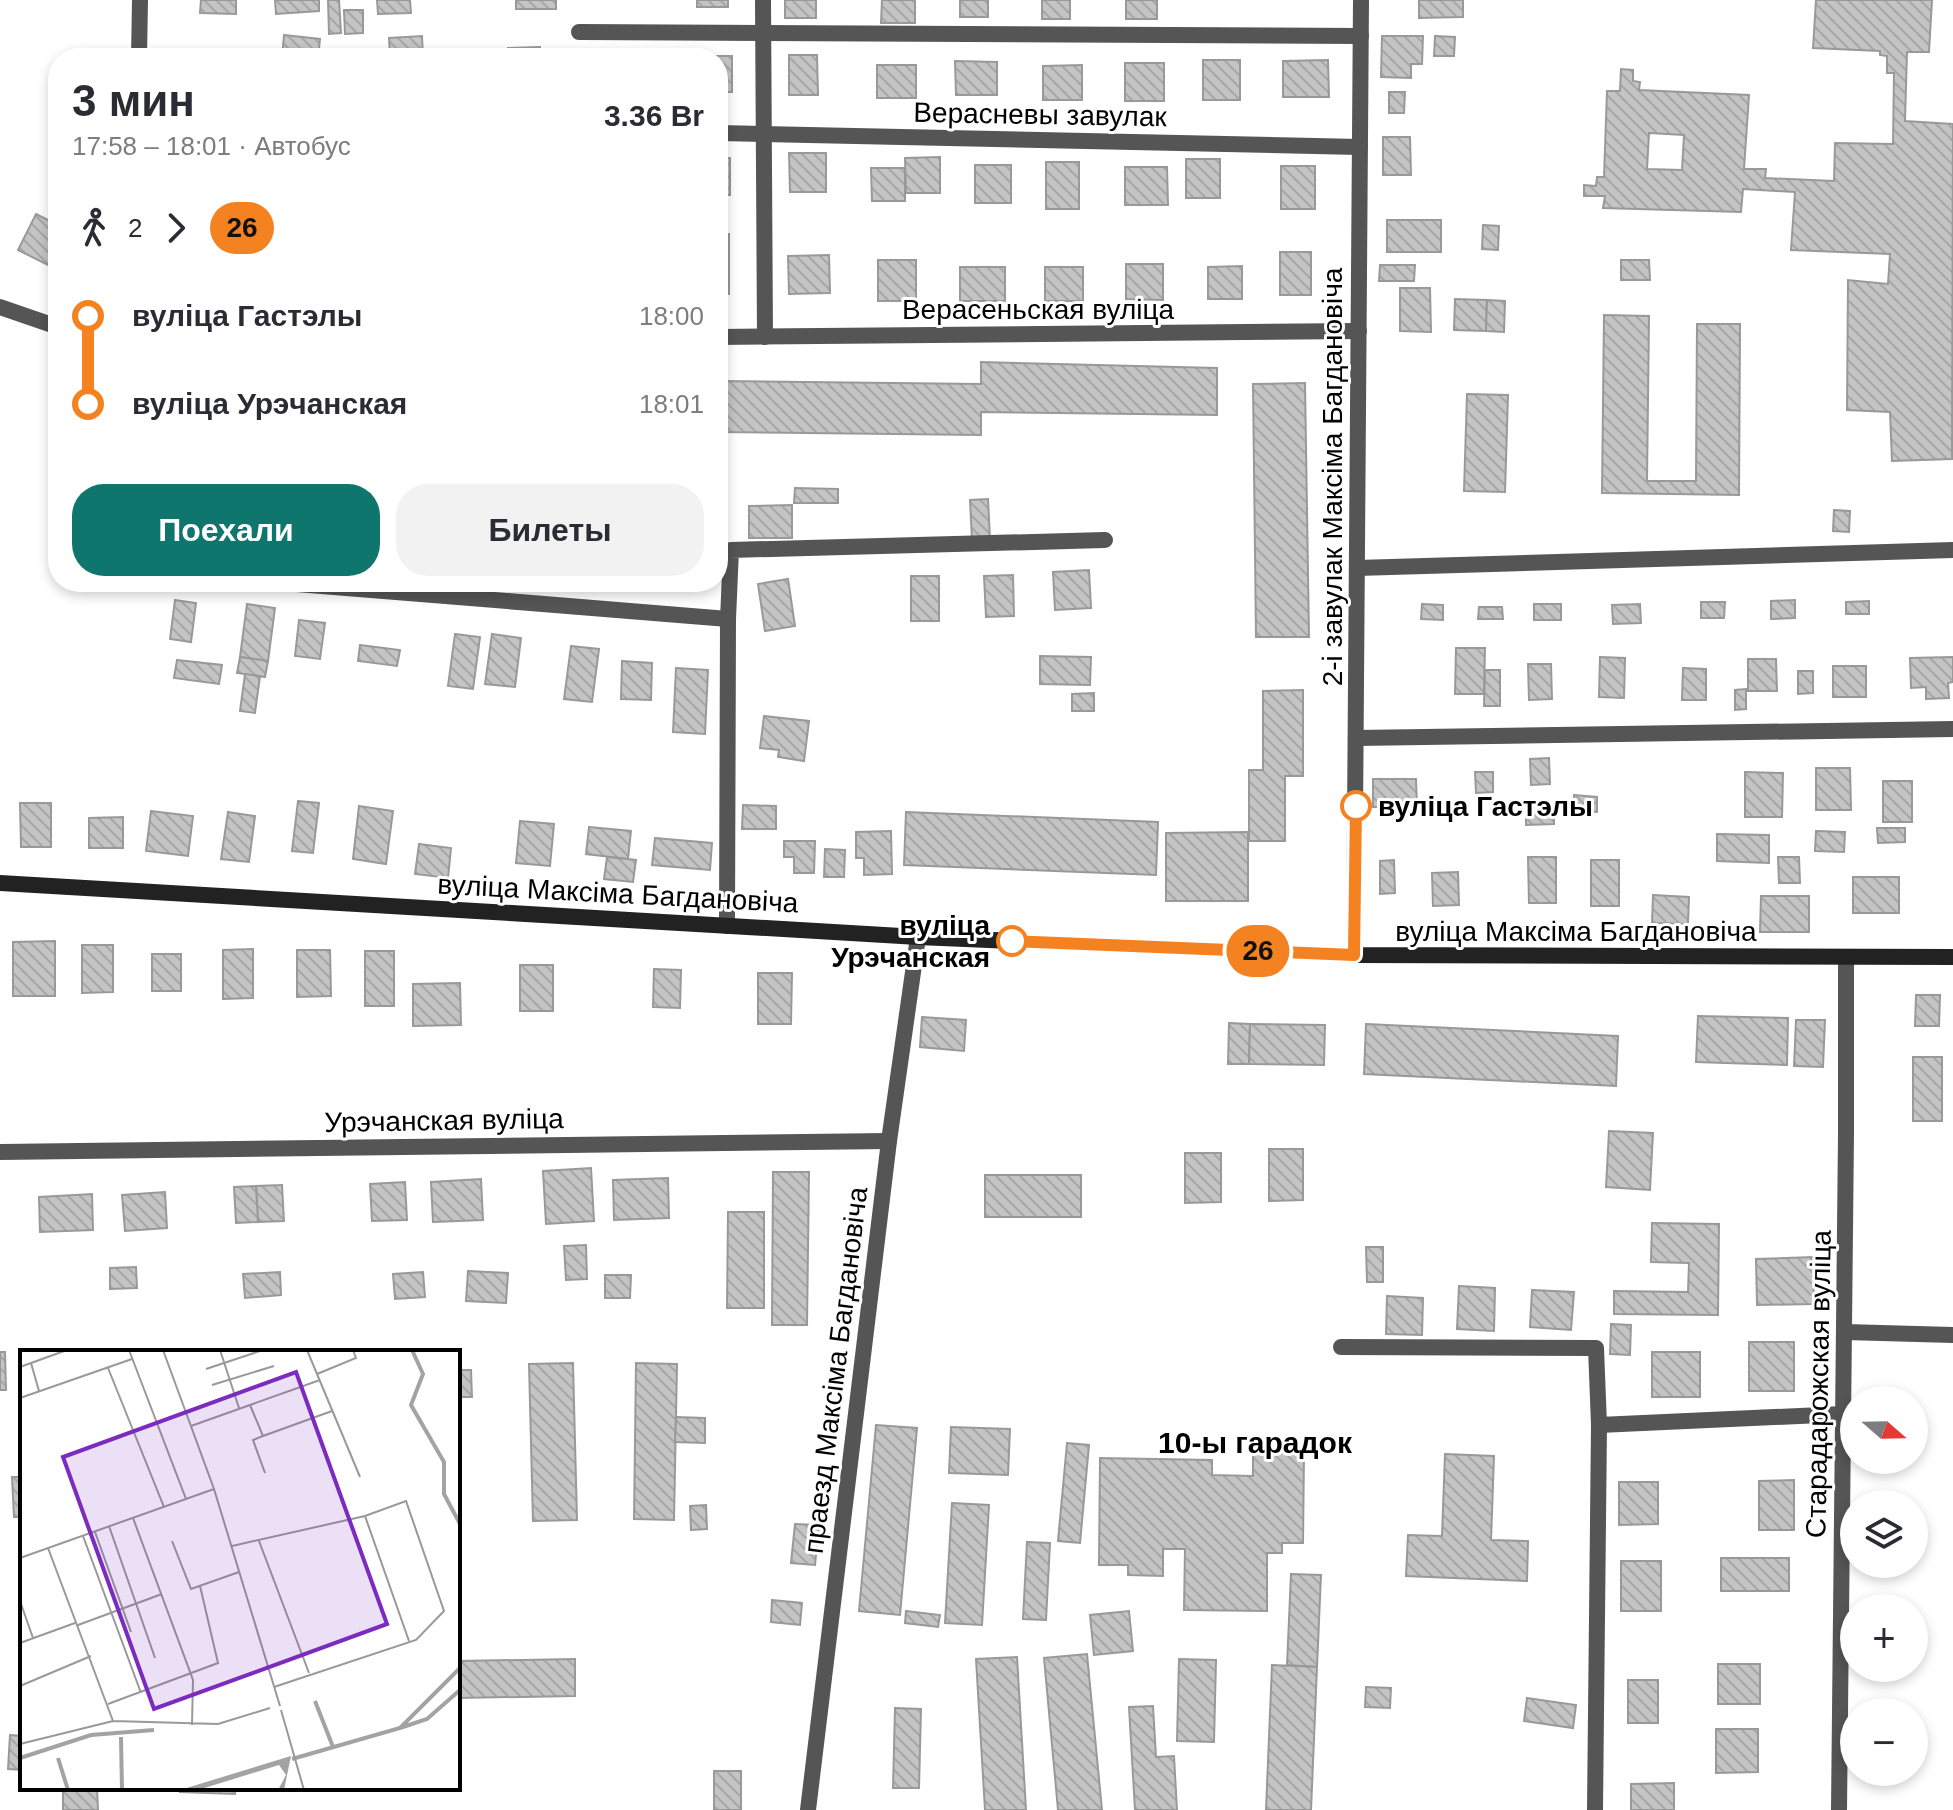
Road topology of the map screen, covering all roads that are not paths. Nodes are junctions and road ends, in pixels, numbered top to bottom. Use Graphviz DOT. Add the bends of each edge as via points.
graph roads {
  1 [pos="140,0"];
  2 [pos="763,0"];
  3 [pos="1361,0"];
  4 [pos="763,31"];
  5 [pos="579,32"];
  6 [pos="1361,36"];
  7 [pos="139,48"];
  8 [pos="728,133"];
  9 [pos="764,133"];
  10 [pos="1360,147"];
  11 [pos="0,307"];
  12 [pos="48,324"];
  13 [pos="1359,331"];
  14 [pos="728,337"];
  15 [pos="765,337"];
  16 [pos="1105,540"];
  17 [pos="1953,550"];
  18 [pos="1357,568"];
  19 [pos="395,592"];
  20 [pos="728,619"];
  21 [pos="1953,729"];
  22 [pos="1356,738"];
  23 [pos="0,883"];
  24 [pos="727,926"];
  25 [pos="918,937"];
  26 [pos="1354,955"];
  27 [pos="1953,957"];
  28 [pos="1846,958"];
  29 [pos="889,1141"];
  30 [pos="0,1152"];
  31 [pos="1845,1332"];
  32 [pos="1953,1335"];
  33 [pos="1341,1347"];
  34 [pos="1844,1386"];
  35 [pos="1840,1414"];
  36 [pos="1599,1425"];
  37 [pos="1842,1474"];
  38 [pos="808,1810"];
  39 [pos="1595,1810"];
  40 [pos="1839,1810"];
  1 -- 7 [label="street"];
  2 -- 4 [label="street"];
  3 -- 6 [label="street, 2-і завулак Максіма Багдановіча"];
  4 -- 5 [label="street"];
  4 -- 6 [label="street"];
  4 -- 9 [label="street"];
  6 -- 10 [label="street, 2-і завулак Максіма Багдановіча"];
  8 -- 9 [label="street, Верасневы завулак"];
  9 -- 10 [label="street, Верасневы завулак"];
  9 -- 15 [label="street"];
  10 -- 13 [label="street, 2-і завулак Максіма Багдановіча"];
  11 -- 12 [label="street"];
  13 -- 15 [label="street, Верасеньская вуліца"];
  13 -- 18 [label="street, 2-і завулак Максіма Багдановіча"];
  14 -- 15 [label="street, Верасеньская вуліца"];
  16 -- 20 [label="street" via="731,550"];
  17 -- 18 [label="street"];
  18 -- 22 [label="street, 2-і завулак Максіма Багдановіча"];
  19 -- 20 [label="street"];
  20 -- 24 [label="street"];
  21 -- 22 [label="street"];
  22 -- 26 [label="street, 2-і завулак Максіма Багдановіча"];
  23 -- 24 [label="main road, вуліца Максіма Багдановіча"];
  24 -- 25 [label="main road, вуліца Максіма Багдановіча"];
  25 -- 26 [label="main road, вуліца Максіма Багдановіча"];
  25 -- 29 [label="street, праезд Максіма Багдановіча"];
  26 -- 28 [label="main road, вуліца Максіма Багдановіча"];
  27 -- 28 [label="main road, вуліца Максіма Багдановіча"];
  28 -- 31 [label="street, Старадарожская вуліца"];
  29 -- 30 [label="street, Урэчанская вуліца"];
  29 -- 38 [label="street, праезд Максіма Багдановіча"];
  31 -- 32 [label="street"];
  31 -- 34 [label="street, Старадарожская вуліца"];
  33 -- 36 [label="street" via="1596,1348"];
  35 -- 36 [label="street"];
  36 -- 39 [label="street"];
  37 -- 40 [label="street, Старадарожская вуліца"];
}
